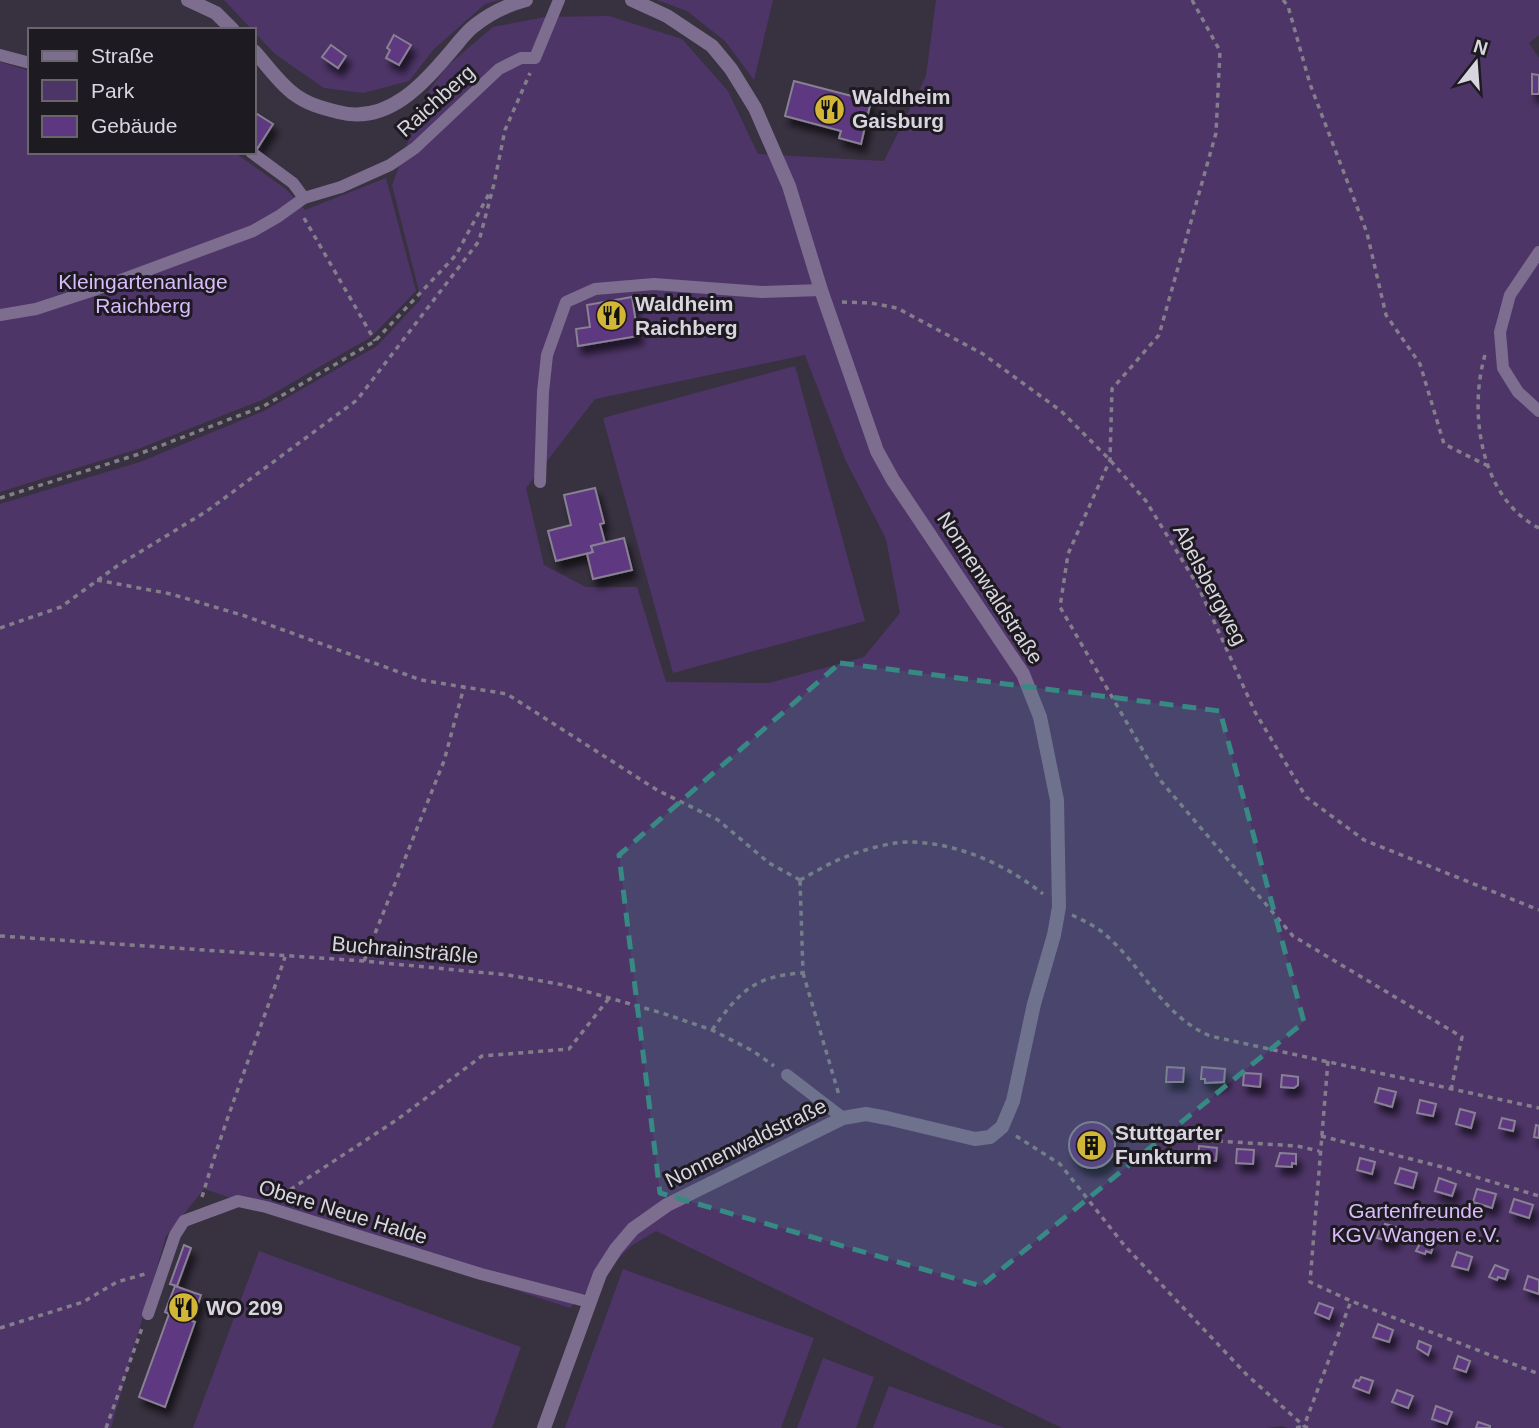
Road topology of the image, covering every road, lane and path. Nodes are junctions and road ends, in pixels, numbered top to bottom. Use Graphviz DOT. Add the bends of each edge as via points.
graph roads {
  1 [pos="188,0"];
  2 [pos="526,0"];
  3 [pos="559,0"];
  4 [pos="632,0"];
  5 [pos="1192,0"];
  6 [pos="1283,0"];
  7 [pos="231,28"];
  8 [pos="256,53"];
  9 [pos="0,55"];
  10 [pos="535,58"];
  11 [pos="28,62"];
  12 [pos="254,154"];
  13 [pos="494,184"];
  14 [pos="300,201"];
  15 [pos="1539,252"];
  16 [pos="824,296"];
  17 [pos="0,315"];
  18 [pos="375,341"];
  19 [pos="1487,350"];
  20 [pos="1539,411"];
  21 [pos="1110,460"];
  22 [pos="1490,467"];
  23 [pos="540,482"];
  24 [pos="0,498"];
  25 [pos="1539,528"];
  26 [pos="96,580"];
  27 [pos="0,628"];
  28 [pos="464,687"];
  29 [pos="800,880"];
  30 [pos="1059,907"];
  31 [pos="1539,910"];
  32 [pos="0,936"];
  33 [pos="285,957"];
  34 [pos="364,961"];
  35 [pos="803,973"];
  36 [pos="610,998"];
  37 [pos="712,1030"];
  38 [pos="1328,1061"];
  39 [pos="787,1075"];
  40 [pos="1451,1090"];
  41 [pos="1539,1108"];
  42 [pos="843,1118"];
  43 [pos="1002,1127"];
  44 [pos="1138,1136"];
  45 [pos="1321,1136"];
  46 [pos="1320,1151"];
  47 [pos="1539,1196"];
  48 [pos="266,1207"];
  49 [pos="196,1216"];
  50 [pos="162,1272"];
  51 [pos="589,1301"];
  52 [pos="1351,1301"];
  53 [pos="148,1314"];
  54 [pos="0,1328"];
  55 [pos="1539,1374"];
  56 [pos="1306,1427"];
  57 [pos="106,1428"];
  58 [pos="544,1428"];
  59 [pos="1296,1428"];
  1 -- 7 [label="street" via="216,13"];
  2 -- 8 [label="street" via="472,27 405,99 366,114 316,107 293,94"];
  3 -- 10 [label="lane"];
  4 -- 16 [label="street, Nonnenwaldstraße" via="692,31 731,69 773,146"];
  5 -- 21 [label="path" via="1220,51 1216,133 1158,335 1112,389"];
  6 -- 22 [label="path" via="1367,233 1386,315 1420,364 1444,444"];
  9 -- 11 [label="lane"];
  10 -- 13 [label="path" via="505,130"];
  10 -- 14 [label="lane, Raichberg" via="521,58 499,69 415,148 390,165"];
  12 -- 14 [label="lane" via="293,183"];
  13 -- 18 [label="path" via="456,255"];
  13 -- 26 [label="path" via="479,241 357,400 207,511"];
  14 -- 17 [label="lane, Raichberg" via="253,231 36,309"];
  14 -- 18 [label="path"];
  15 -- 20 [label="lane" via="1510,295 1500,332 1503,368 1518,392"];
  16 -- 21 [label="path, Abelsbergweg" via="897,308 983,354 1060,411"];
  16 -- 23 [label="lane" via="654,284 595,289 566,302 547,355"];
  16 -- 30 [label="street, Nonnenwaldstraße" via="877,451 1023,674 1032,695 1057,800"];
  18 -- 24 [label="path" via="264,406 139,454"];
  19 -- 22 [label="path" via="1478,406"];
  21 -- 31 [label="path, Abelsbergweg" via="1146,501 1198,586 1255,712 1306,797 1364,840"];
  21 -- 40 [label="path" via="1068,554 1060,607 1160,780 1293,936 1462,1037"];
  22 -- 25 [label="path" via="1510,506"];
  26 -- 27 [label="path" via="61,607"];
  26 -- 28 [label="path" via="171,594 421,680"];
  28 -- 29 [label="path" via="507,694 657,790 718,820 769,863"];
  28 -- 34 [label="path" via="444,761"];
  29 -- 30 [label="path" via="849,855 918,842 964,851 1020,876"];
  29 -- 35 [label="path"];
  30 -- 38 [label="path" via="1101,931 1177,1016 1196,1030"];
  30 -- 43 [label="street, Nonnenwaldstraße" via="1013,1101"];
  32 -- 33 [label="path, Buchrainsträßle"];
  33 -- 34 [label="path, Buchrainsträßle"];
  33 -- 49 [label="path"];
  34 -- 36 [label="path, Buchrainsträßle" via="508,975"];
  35 -- 37 [label="path" via="755,983"];
  35 -- 42 [label="path"];
  36 -- 37 [label="path, Buchrainsträßle"];
  36 -- 48 [label="path" via="569,1049 482,1056 398,1119"];
  37 -- 39 [label="path, Buchrainsträßle"];
  38 -- 40 [label="path"];
  38 -- 45 [label="path"];
  39 -- 42 [label="lane"];
  40 -- 41 [label="path"];
  42 -- 43 [label="street, Nonnenwaldstraße" via="866,1114 975,1139 990,1137"];
  42 -- 51 [label="street, Nonnenwaldstraße" via="667,1205 633,1229 615,1249"];
  43 -- 56 [label="path" via="1060,1164 1124,1245 1247,1375"];
  44 -- 46 [label="path"];
  45 -- 46 [label="path"];
  45 -- 47 [label="path"];
  46 -- 52 [label="path" via="1310,1282"];
  48 -- 49 [label="lane, Obere Neue Halde" via="238,1201"];
  48 -- 51 [label="lane, Obere Neue Halde" via="468,1270"];
  49 -- 50 [label="lane, Obere Neue Halde" via="184,1222 175,1235"];
  50 -- 53 [label="lane, Obere Neue Halde"];
  50 -- 54 [label="path" via="135,1275 83,1302"];
  51 -- 58 [label="street, Nonnenwaldstraße"];
  52 -- 55 [label="path"];
  52 -- 56 [label="path"];
  53 -- 57 [label="path"];
  56 -- 59 [label="path"];
}
